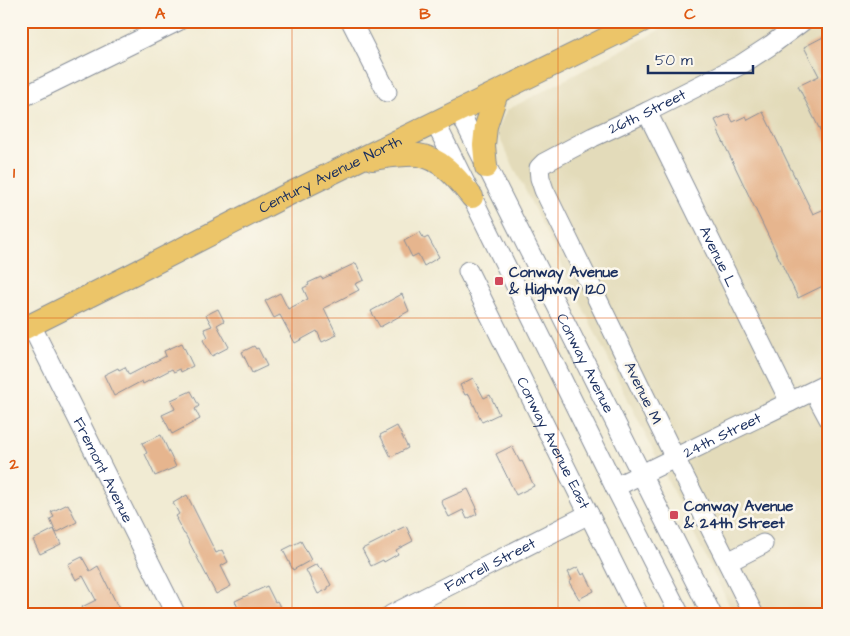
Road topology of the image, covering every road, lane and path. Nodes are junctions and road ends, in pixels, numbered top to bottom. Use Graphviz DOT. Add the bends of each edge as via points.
graph roads {
  1 [pos="178,21"];
  2 [pos="352,21"];
  3 [pos="642,21"];
  4 [pos="803,21"];
  5 [pos="387,92"];
  6 [pos="497,93"];
  7 [pos="21,98"];
  8 [pos="459,111"];
  9 [pos="647,112"];
  10 [pos="435,122"];
  11 [pos="358,160"];
  12 [pos="486,167"];
  13 [pos="539,168"];
  14 [pos="472,197"];
  15 [pos="468,271"];
  16 [pos="26,327"];
  17 [pos="821,387"];
  18 [pos="790,402"];
  19 [pos="829,419"];
  20 [pos="675,458"];
  21 [pos="641,474"];
  22 [pos="615,486"];
  23 [pos="589,514"];
  24 [pos="763,544"];
  25 [pos="728,562"];
  26 [pos="176,615"];
  27 [pos="391,615"];
  28 [pos="639,615"];
  29 [pos="680,615"];
  30 [pos="712,615"];
  31 [pos="754,615"];
  1 -- 7 [label="street"];
  2 -- 5 [label="street"];
  3 -- 6 [label="main road, Century Avenue North"];
  4 -- 9 [label="street, 26th Street" via="742,64"];
  6 -- 8 [label="main road, Century Avenue North"];
  6 -- 12 [label="main road" via="486,126"];
  8 -- 10 [label="main road, Century Avenue North"];
  8 -- 12 [label="street, Conway Avenue"];
  9 -- 13 [label="street, 26th Street"];
  9 -- 18 [label="street, Avenue L"];
  10 -- 11 [label="main road, Century Avenue North"];
  10 -- 14 [label="street, Conway Avenue"];
  11 -- 14 [label="main road" via="404,155 426,157 446,168"];
  11 -- 16 [label="main road, Century Avenue North"];
  12 -- 21 [label="street, Conway Avenue"];
  13 -- 20 [label="street, Avenue M" via="544,190"];
  14 -- 22 [label="street, Conway Avenue"];
  15 -- 23 [label="street, Conway Avenue East"];
  16 -- 26 [label="street, Fremont Avenue"];
  17 -- 18 [label="street, 24th Street"];
  17 -- 19 [label="street"];
  18 -- 20 [label="street, 24th Street"];
  20 -- 21 [label="street, 24th Street"];
  20 -- 25 [label="street, Avenue M"];
  21 -- 22 [label="street, 24th Street"];
  21 -- 30 [label="street, Conway Avenue"];
  22 -- 29 [label="street, Conway Avenue"];
  23 -- 27 [label="street, Farrell Street"];
  23 -- 28 [label="street, Conway Avenue East"];
  24 -- 25 [label="street"];
  25 -- 31 [label="street, Avenue M"];
}
